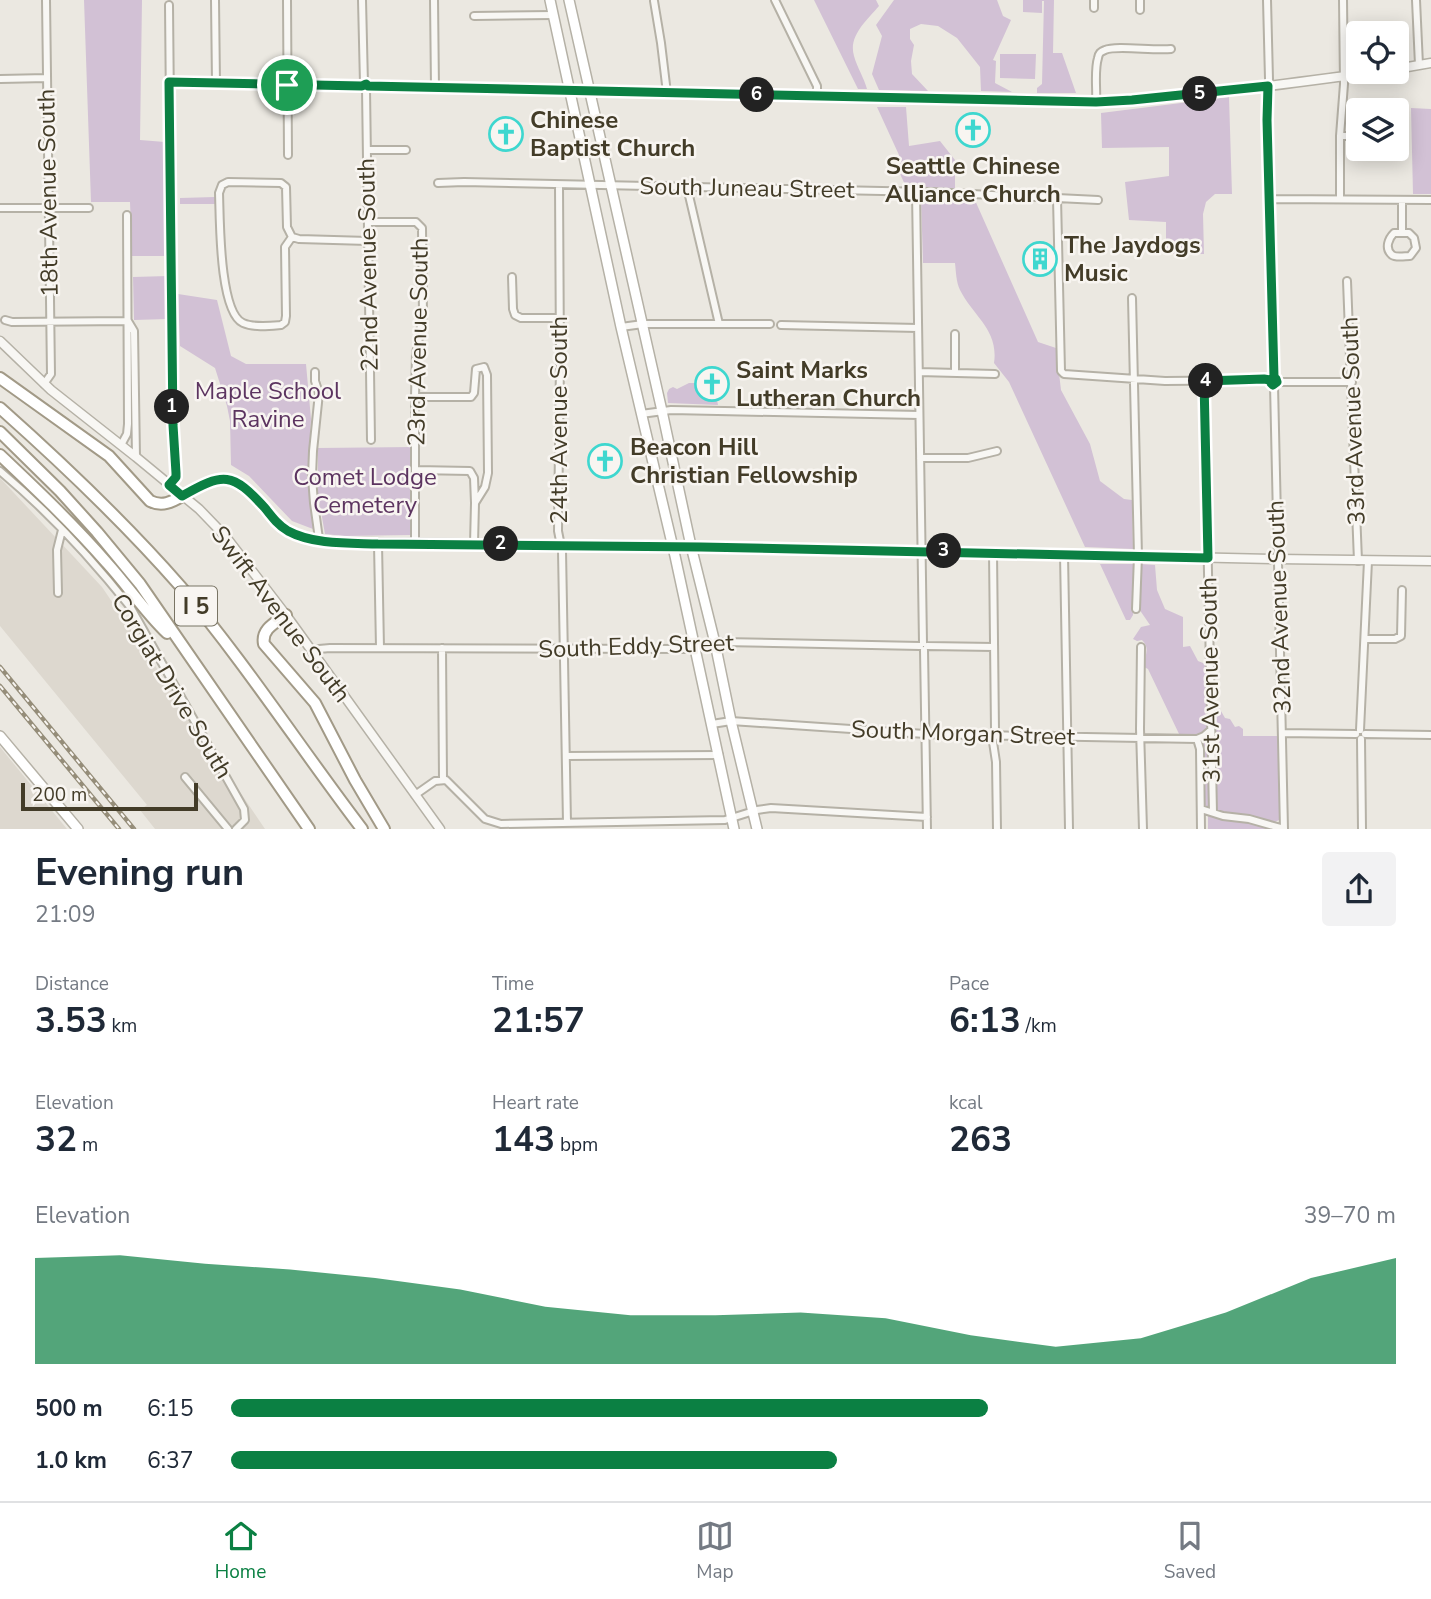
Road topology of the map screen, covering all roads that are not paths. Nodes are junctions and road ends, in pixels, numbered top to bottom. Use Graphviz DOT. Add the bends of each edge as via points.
graph roads {
  1 [pos="46,0"];
  2 [pos="215,0"];
  3 [pos="287,0"];
  4 [pos="362,0"];
  5 [pos="434,0"];
  6 [pos="550,0"];
  7 [pos="569,0"];
  8 [pos="775,0"];
  9 [pos="1140,0"];
  10 [pos="1267,0"];
  11 [pos="1343,0"];
  12 [pos="1416,0"];
  13 [pos="654,1"];
  14 [pos="169,5"];
  15 [pos="1140,10"];
  16 [pos="553,15"];
  17 [pos="474,16"];
  18 [pos="1171,49"];
  19 [pos="1431,63"];
  20 [pos="1419,65"];
  21 [pos="1409,67"];
  22 [pos="1344,76"];
  23 [pos="47,78"];
  24 [pos="0,79"];
  25 [pos="169,82"];
  26 [pos="216,83"];
  27 [pos="287,85"];
  28 [pos="1268,86"];
  29 [pos="365,87"];
  30 [pos="435,88"];
  31 [pos="590,90"];
  32 [pos="569,91"];
  33 [pos="667,93"];
  34 [pos="817,96"];
  35 [pos="1096,102"];
  36 [pos="1340,136"];
  37 [pos="1346,136"];
  38 [pos="367,149"];
  39 [pos="406,150"];
  40 [pos="288,155"];
  41 [pos="438,183"];
  42 [pos="559,185"];
  43 [pos="590,185"];
  44 [pos="612,186"];
  45 [pos="687,187"];
  46 [pos="916,192"];
  47 [pos="1058,198"];
  48 [pos="1269,199"];
  49 [pos="1340,199"];
  50 [pos="1098,200"];
  51 [pos="1402,200"];
  52 [pos="1431,200"];
  53 [pos="0,208"];
  54 [pos="48,208"];
  55 [pos="89,208"];
  56 [pos="127,215"];
  57 [pos="368,222"];
  58 [pos="1402,233"];
  59 [pos="292,237"];
  60 [pos="368,240"];
  61 [pos="512,277"];
  62 [pos="1347,281"];
  63 [pos="1132,298"];
  64 [pos="559,318"];
  65 [pos="5,320"];
  66 [pos="128,321"];
  67 [pos="50,322"];
  68 [pos="643,324"];
  69 [pos="719,324"];
  70 [pos="770,324"];
  71 [pos="781,326"];
  72 [pos="621,327"];
  73 [pos="918,328"];
  74 [pos="955,334"];
  75 [pos="0,341"];
  76 [pos="315,372"];
  77 [pos="919,372"];
  78 [pos="955,373"];
  79 [pos="995,374"];
  80 [pos="0,378"];
  81 [pos="1134,380"];
  82 [pos="1204,381"];
  83 [pos="1274,381"];
  84 [pos="1352,383"];
  85 [pos="44,384"];
  86 [pos="415,397"];
  87 [pos="0,408"];
  88 [pos="662,411"];
  89 [pos="641,414"];
  90 [pos="919,415"];
  91 [pos="0,432"];
  92 [pos="371,440"];
  93 [pos="121,446"];
  94 [pos="998,452"];
  95 [pos="0,455"];
  96 [pos="136,457"];
  97 [pos="920,458"];
  98 [pos="416,470"];
  99 [pos="1,473"];
  100 [pos="169,485"];
  101 [pos="182,496"];
  102 [pos="475,503"];
  103 [pos="62,530"];
  104 [pos="319,540"];
  105 [pos="378,544"];
  106 [pos="415,544"];
  107 [pos="474,544"];
  108 [pos="560,544"];
  109 [pos="673,546"];
  110 [pos="691,546"];
  111 [pos="922,550"];
  112 [pos="993,553"];
  113 [pos="1064,555"];
  114 [pos="1138,556"];
  115 [pos="1208,558"];
  116 [pos="1277,559"];
  117 [pos="1358,561"];
  118 [pos="1368,561"];
  119 [pos="1431,561"];
  120 [pos="1402,590"];
  121 [pos="58,593"];
  122 [pos="1136,609"];
  123 [pos="286,615"];
  124 [pos="1365,639"];
  125 [pos="715,643"];
  126 [pos="923,646"];
  127 [pos="993,647"];
  128 [pos="1140,647"];
  129 [pos="380,648"];
  130 [pos="442,648"];
  131 [pos="695,648"];
  132 [pos="563,649"];
  133 [pos="312,652"];
  134 [pos="187,653"];
  135 [pos="731,721"];
  136 [pos="712,724"];
  137 [pos="1211,730"];
  138 [pos="1282,733"];
  139 [pos="925,734"];
  140 [pos="1361,734"];
  141 [pos="1431,734"];
  142 [pos="0,736"];
  143 [pos="994,736"];
  144 [pos="1067,737"];
  145 [pos="1140,738"];
  146 [pos="1197,739"];
  147 [pos="719,755"];
  148 [pos="566,756"];
  149 [pos="185,777"];
  150 [pos="443,779"];
  151 [pos="415,794"];
  152 [pos="1201,809"];
  153 [pos="753,812"];
  154 [pos="1213,812"];
  155 [pos="927,817"];
  156 [pos="732,819"];
  157 [pos="567,822"];
  158 [pos="522,826"];
  159 [pos="78,829"];
  160 [pos="228,829"];
  161 [pos="236,829"];
  162 [pos="309,829"];
  163 [pos="362,829"];
  164 [pos="384,829"];
  165 [pos="440,829"];
  166 [pos="734,829"];
  167 [pos="757,829"];
  168 [pos="927,829"];
  169 [pos="998,829"];
  170 [pos="1069,829"];
  171 [pos="1143,829"];
  172 [pos="1201,829"];
  173 [pos="1284,829"];
  174 [pos="1362,829"];
  1 -- 23 [label="street, 18th Avenue South"];
  2 -- 26 [label="street"];
  3 -- 27 [label="street"];
  4 -- 29 [label="street, 22nd Avenue South"];
  5 -- 30 [label="street"];
  6 -- 16 [label="main road"];
  7 -- 31 [label="main road"];
  8 -- 34 [label="street" via="817,86"];
  9 -- 15 [label="street"];
  10 -- 28 [label="street, 32nd Avenue South"];
  11 -- 22 [label="street"];
  12 -- 20 [label="street"];
  13 -- 33 [label="street"];
  14 -- 25 [label="street"];
  16 -- 17 [label="street"];
  16 -- 32 [label="main road"];
  18 -- 35 [label="street" via="1101,52"];
  19 -- 20 [label="street"];
  20 -- 21 [label="street"];
  22 -- 28 [label="street"];
  22 -- 36 [label="street"];
  23 -- 24 [label="street"];
  23 -- 54 [label="street, 18th Avenue South"];
  25 -- 26 [label="street"];
  25 -- 100 [label="street" via="176,477"];
  26 -- 27 [label="street"];
  27 -- 29 [label="street"];
  27 -- 40 [label="street"];
  28 -- 35 [label="street"];
  28 -- 48 [label="street, 32nd Avenue South"];
  29 -- 30 [label="street"];
  29 -- 38 [label="street, 22nd Avenue South"];
  30 -- 32 [label="street"];
  31 -- 32 [label="street"];
  31 -- 33 [label="street"];
  31 -- 44 [label="main road"];
  32 -- 43 [label="main road"];
  33 -- 34 [label="street"];
  34 -- 35 [label="street"];
  36 -- 37 [label="street"];
  36 -- 49 [label="street"];
  38 -- 39 [label="street"];
  38 -- 57 [label="street, 22nd Avenue South"];
  41 -- 42 [label="street, South Juneau Street"];
  42 -- 43 [label="street, South Juneau Street"];
  42 -- 64 [label="street, 24th Avenue South"];
  43 -- 44 [label="street, South Juneau Street"];
  43 -- 72 [label="main road"];
  44 -- 45 [label="street, South Juneau Street"];
  44 -- 68 [label="main road"];
  45 -- 46 [label="street, South Juneau Street"];
  45 -- 69 [label="street"];
  46 -- 47 [label="street, South Juneau Street"];
  46 -- 73 [label="street"];
  47 -- 50 [label="street, South Juneau Street"];
  47 -- 81 [label="street" via="1061,371"];
  48 -- 49 [label="street"];
  48 -- 83 [label="street, 32nd Avenue South"];
  49 -- 51 [label="street"];
  51 -- 52 [label="street"];
  51 -- 58 [label="street"];
  53 -- 54 [label="street"];
  54 -- 55 [label="street"];
  54 -- 67 [label="street, 18th Avenue South"];
  56 -- 66 [label="street"];
  57 -- 60 [label="street, 22nd Avenue South"];
  57 -- 86 [label="street, 23rd Avenue South" via="421,225 423,315"];
  58 -- 58 [label="street" via="1391,236 1388,248 1393,256 1410,256 1416,248 1414,238"];
  59 -- 59 [label="street" via="285,247 284,324 243,323 229,301 221,253 222,185 284,184 287,230"];
  59 -- 60 [label="street"];
  60 -- 92 [label="street, 22nd Avenue South"];
  61 -- 64 [label="street" via="515,315"];
  62 -- 84 [label="street, 33rd Avenue South"];
  63 -- 81 [label="street"];
  64 -- 108 [label="street, 24th Avenue South"];
  65 -- 67 [label="street"];
  66 -- 67 [label="street"];
  66 -- 93 [label="street" via="128,430"];
  66 -- 96 [label="street" via="134,331"];
  67 -- 85 [label="street, 18th Avenue South" via="51,374"];
  68 -- 69 [label="street"];
  68 -- 72 [label="street"];
  68 -- 88 [label="main road"];
  69 -- 70 [label="street"];
  71 -- 73 [label="street"];
  72 -- 89 [label="main road"];
  73 -- 77 [label="street"];
  74 -- 78 [label="street"];
  75 -- 85 [label="street, Swift Avenue South"];
  76 -- 104 [label="street" via="319,393 312,477"];
  77 -- 78 [label="street"];
  77 -- 90 [label="street"];
  78 -- 79 [label="street"];
  80 -- 101 [label="highway" via="108,456 150,501 165,504"];
  81 -- 82 [label="street"];
  81 -- 114 [label="street"];
  82 -- 83 [label="street"];
  82 -- 115 [label="street, 31st Avenue South"];
  83 -- 84 [label="street"];
  83 -- 116 [label="street, 32nd Avenue South"];
  84 -- 117 [label="street, 33rd Avenue South"];
  85 -- 93 [label="street, Swift Avenue South"];
  86 -- 98 [label="street, 23rd Avenue South"];
  86 -- 102 [label="street" via="473,396 476,369 484,367 488,375 488,473"];
  87 -- 163 [label="highway, I 5" via="118,519 182,588"];
  88 -- 89 [label="street"];
  88 -- 90 [label="street"];
  88 -- 110 [label="main road"];
  89 -- 109 [label="main road"];
  90 -- 97 [label="street"];
  91 -- 134 [label="highway, I 5" via="97,532"];
  93 -- 96 [label="street, Swift Avenue South"];
  94 -- 97 [label="street" via="968,458"];
  95 -- 134 [label="highway" via="86,539"];
  96 -- 100 [label="street, Swift Avenue South"];
  97 -- 111 [label="street"];
  98 -- 102 [label="street" via="470,471"];
  98 -- 106 [label="street, 23rd Avenue South"];
  99 -- 103 [label="street, Corgiat Drive South"];
  100 -- 101 [label="street, Swift Avenue South"];
  101 -- 104 [label="street" via="214,480 234,482 249,491 282,527"];
  101 -- 123 [label="street, Swift Avenue South" via="226,537"];
  102 -- 107 [label="street"];
  103 -- 121 [label="street" via="57,550"];
  103 -- 161 [label="street, Corgiat Drive South" via="131,608 244,809 246,817"];
  104 -- 105 [label="street"];
  105 -- 106 [label="street"];
  105 -- 129 [label="street"];
  106 -- 107 [label="street"];
  107 -- 108 [label="street"];
  108 -- 109 [label="street"];
  108 -- 132 [label="street, 24th Avenue South"];
  109 -- 110 [label="street"];
  109 -- 131 [label="main road"];
  110 -- 111 [label="street"];
  110 -- 125 [label="main road"];
  111 -- 112 [label="street"];
  111 -- 126 [label="street"];
  112 -- 113 [label="street"];
  112 -- 127 [label="street"];
  113 -- 114 [label="street"];
  113 -- 144 [label="street"];
  114 -- 115 [label="street"];
  114 -- 122 [label="street"];
  115 -- 116 [label="street"];
  115 -- 137 [label="street, 31st Avenue South"];
  116 -- 117 [label="street"];
  116 -- 138 [label="street, 32nd Avenue South"];
  117 -- 118 [label="street"];
  118 -- 119 [label="street"];
  118 -- 124 [label="street, 33rd Avenue South"];
  120 -- 124 [label="street" via="1401,636"];
  123 -- 133 [label="street, Swift Avenue South"];
  123 -- 164 [label="highway" via="266,630 264,644 315,703"];
  124 -- 140 [label="street, 33rd Avenue South"];
  125 -- 126 [label="street, South Eddy Street"];
  125 -- 131 [label="street, South Eddy Street"];
  125 -- 135 [label="main road"];
  126 -- 127 [label="street, South Eddy Street"];
  126 -- 139 [label="street"];
  127 -- 143 [label="street"];
  128 -- 145 [label="street"];
  129 -- 130 [label="street, South Eddy Street"];
  129 -- 133 [label="street, South Eddy Street"];
  130 -- 132 [label="street, South Eddy Street"];
  130 -- 150 [label="street"];
  131 -- 132 [label="street, South Eddy Street"];
  131 -- 136 [label="main road"];
  132 -- 148 [label="street, 24th Avenue South"];
  133 -- 151 [label="street, Swift Avenue South"];
  134 -- 162 [label="highway, I 5"];
  135 -- 136 [label="street, South Morgan Street"];
  135 -- 139 [label="street, South Morgan Street"];
  135 -- 153 [label="main road"];
  136 -- 147 [label="main road"];
  137 -- 146 [label="street"];
  137 -- 154 [label="street, 31st Avenue South"];
  138 -- 140 [label="street"];
  138 -- 173 [label="street, 32nd Avenue South"];
  139 -- 143 [label="street, South Morgan Street"];
  139 -- 155 [label="street"];
  140 -- 141 [label="street"];
  140 -- 174 [label="street, 33rd Avenue South"];
  142 -- 159 [label="main road"];
  143 -- 144 [label="street, South Morgan Street"];
  143 -- 169 [label="street"];
  144 -- 145 [label="street, South Morgan Street"];
  144 -- 170 [label="street"];
  145 -- 146 [label="street, South Morgan Street"];
  145 -- 171 [label="street"];
  146 -- 152 [label="street, 31st Avenue South"];
  147 -- 148 [label="street"];
  147 -- 156 [label="main road"];
  148 -- 157 [label="street, 24th Avenue South"];
  149 -- 160 [label="street"];
  150 -- 151 [label="street"];
  150 -- 158 [label="street" via="485,819"];
  151 -- 165 [label="street, Swift Avenue South"];
  152 -- 154 [label="street"];
  152 -- 172 [label="street, 31st Avenue South"];
  153 -- 155 [label="street" via="771,808"];
  153 -- 156 [label="street"];
  153 -- 167 [label="main road"];
  154 -- 173 [label="street"];
  155 -- 168 [label="street"];
  156 -- 157 [label="street"];
  156 -- 166 [label="main road"];
  157 -- 158 [label="street"];
}
